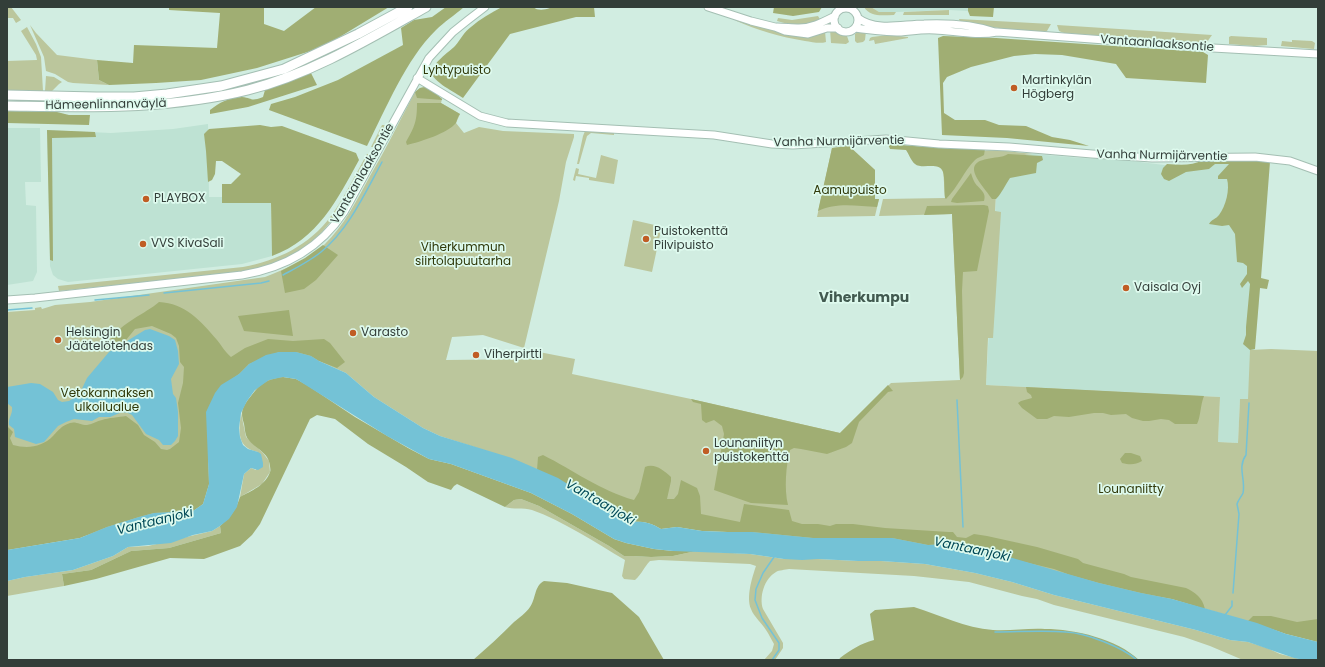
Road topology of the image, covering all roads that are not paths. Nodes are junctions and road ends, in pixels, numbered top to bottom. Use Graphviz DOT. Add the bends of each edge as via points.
graph roads {
  1 [pos="408,7"];
  2 [pos="426,7"];
  3 [pos="485,7"];
  4 [pos="708,7"];
  5 [pos="852,8"];
  6 [pos="837,11"];
  7 [pos="858,18"];
  8 [pos="775,27"];
  9 [pos="838,28"];
  10 [pos="855,28"];
  11 [pos="997,32"];
  12 [pos="1318,54"];
  13 [pos="417,78"];
  14 [pos="7,95"];
  15 [pos="7,106"];
  16 [pos="1318,171"];
  17 [pos="7,300"];
  1 -- 14 [label="highway, Hämeenlinnanväylä" via="284,69 221,86 134,97"];
  2 -- 15 [label="highway, Hämeenlinnanväylä" via="321,63 249,90 198,101 136,107"];
  3 -- 13 [label="main road, Vantaanlaaksontie" via="440,46"];
  4 -- 8 [label="main road"];
  5 -- 6 [label="main road"];
  5 -- 7 [label="main road"];
  6 -- 8 [label="main road" via="808,28"];
  6 -- 9 [label="main road" via="835,22"];
  7 -- 10 [label="main road"];
  7 -- 11 [label="main road, Vantaanlaaksontie" via="868,23 888,26 953,24"];
  8 -- 9 [label="main road" via="784,32 808,34 827,28"];
  9 -- 10 [label="main road" via="846,32"];
  10 -- 11 [label="main road, Vantaanlaaksontie" via="890,32"];
  11 -- 12 [label="main road, Vantaanlaaksontie"];
  13 -- 16 [label="main road, Vanha Nurmijärventie" via="480,116 507,123 714,135 793,145 886,139 1152,158 1255,157 1290,161"];
  13 -- 17 [label="main road, Vantaanlaaksontie" via="336,223 319,241 283,264 242,276"];
}
